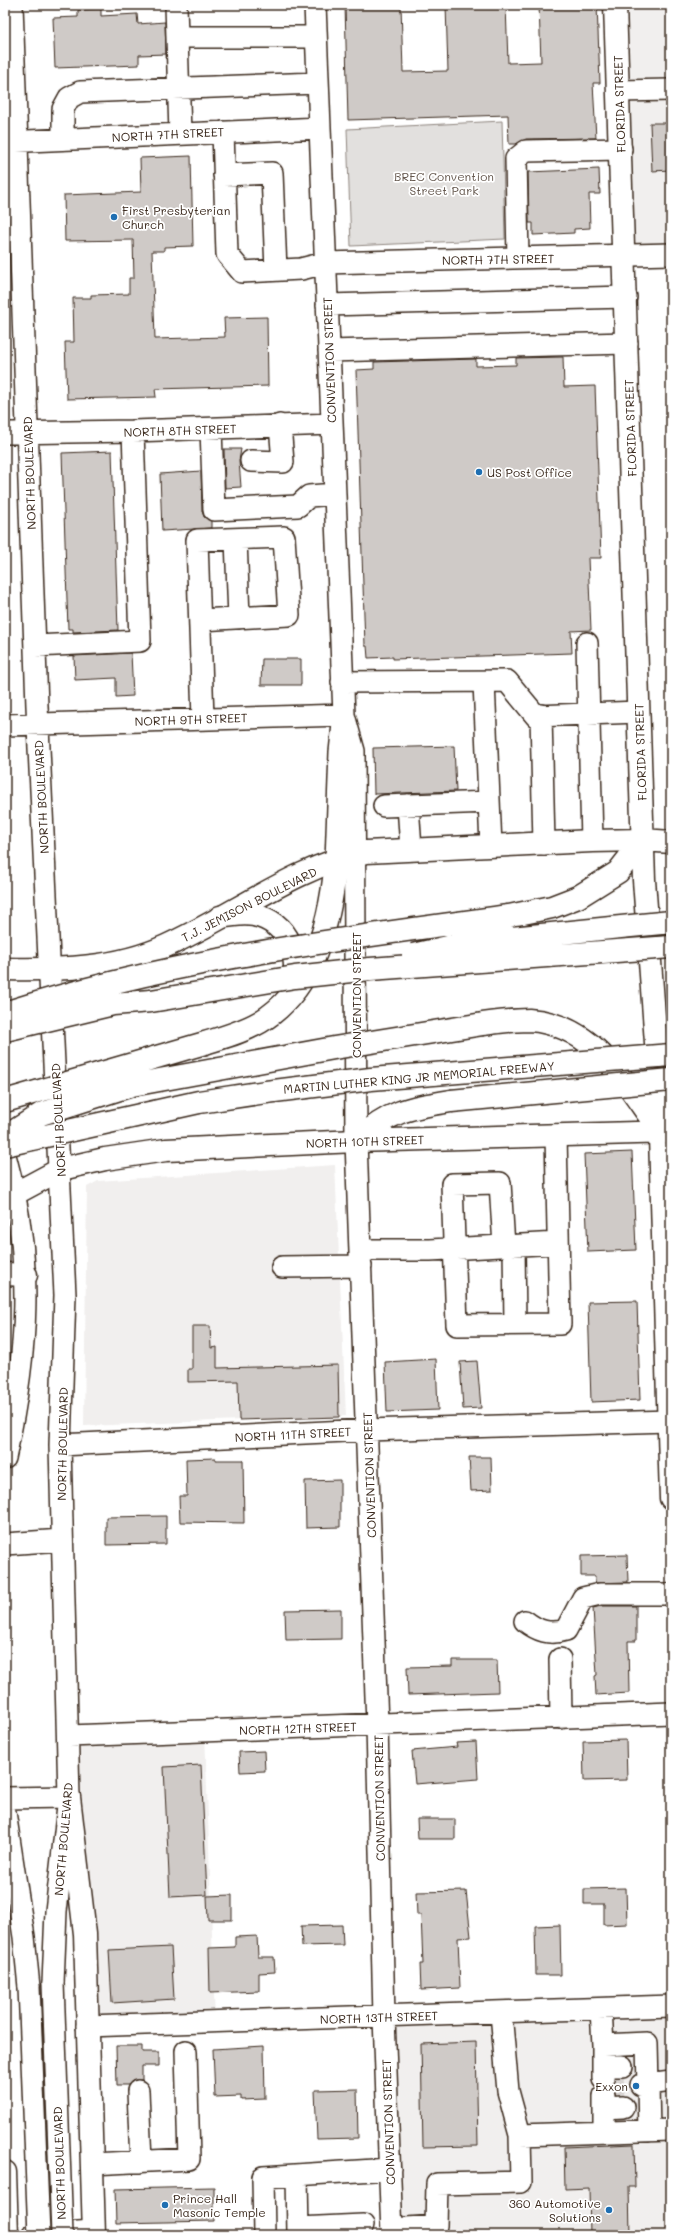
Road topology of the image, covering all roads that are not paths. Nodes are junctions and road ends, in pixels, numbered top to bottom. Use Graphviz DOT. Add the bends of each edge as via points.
graph roads {
  1 [pos="12,5"];
  2 [pos="176,5"];
  3 [pos="316,5"];
  4 [pos="615,5"];
  5 [pos="316,36"];
  6 [pos="177,37"];
  7 [pos="318,83"];
  8 [pos="179,89"];
  9 [pos="671,90"];
  10 [pos="618,91"];
  11 [pos="320,128"];
  12 [pos="223,132"];
  13 [pos="180,134"];
  14 [pos="63,139"];
  15 [pos="11,142"];
  16 [pos="621,149"];
  17 [pos="224,175"];
  18 [pos="671,254"];
  19 [pos="624,256"];
  20 [pos="518,258"];
  21 [pos="325,263"];
  22 [pos="276,270"];
  23 [pos="626,297"];
  24 [pos="327,305"];
  25 [pos="628,343"];
  26 [pos="329,352"];
  27 [pos="332,424"];
  28 [pos="280,425"];
  29 [pos="211,429"];
  30 [pos="28,431"];
  31 [pos="133,432"];
  32 [pos="5,433"];
  33 [pos="251,461"];
  34 [pos="335,494"];
  35 [pos="236,539"];
  36 [pos="239,618"];
  37 [pos="201,620"];
  38 [pos="587,643"];
  39 [pos="35,646"];
  40 [pos="342,682"];
  41 [pos="484,682"];
  42 [pos="638,712"];
  43 [pos="588,713"];
  44 [pos="344,715"];
  45 [pos="541,715"];
  46 [pos="203,719"];
  47 [pos="38,724"];
  48 [pos="5,725"];
  49 [pos="488,802"];
  50 [pos="408,805"];
  51 [pos="384,806"];
  52 [pos="643,840"];
  53 [pos="592,842"];
  54 [pos="671,842"];
  55 [pos="544,844"];
  56 [pos="491,846"];
  57 [pos="411,849"];
  58 [pos="345,857"];
  59 [pos="220,917"];
  60 [pos="671,922"];
  61 [pos="671,947"];
  62 [pos="49,968"];
  63 [pos="7,969"];
  64 [pos="333,973"];
  65 [pos="291,993"];
  66 [pos="5,1013"];
  67 [pos="5,1030"];
  68 [pos="671,1055"];
  69 [pos="671,1080"];
  70 [pos="5,1101"];
  71 [pos="666,1132"];
  72 [pos="556,1135"];
  73 [pos="5,1137"];
  74 [pos="356,1141"];
  75 [pos="5,1144"];
  76 [pos="5,1155"];
  77 [pos="61,1169"];
  78 [pos="667,1185"];
  79 [pos="10,1196"];
  80 [pos="558,1243"];
  81 [pos="509,1246"];
  82 [pos="454,1249"];
  83 [pos="361,1258"];
  84 [pos="282,1267"];
  85 [pos="16,1274"];
  86 [pos="515,1324"];
  87 [pos="669,1353"];
  88 [pos="669,1421"];
  89 [pos="367,1430"];
  90 [pos="60,1445"];
  91 [pos="5,1458"];
  92 [pos="671,1498"];
  93 [pos="62,1540"];
  94 [pos="5,1544"];
  95 [pos="671,1594"];
  96 [pos="525,1621"];
  97 [pos="560,1658"];
  98 [pos="671,1713"];
  99 [pos="561,1718"];
  100 [pos="377,1725"];
  101 [pos="69,1736"];
  102 [pos="69,1797"];
  103 [pos="5,1798"];
  104 [pos="5,1812"];
  105 [pos="671,2006"];
  106 [pos="601,2009"];
  107 [pos="501,2013"];
  108 [pos="384,2017"];
  109 [pos="87,2026"];
  110 [pos="603,2045"];
  111 [pos="186,2051"];
  112 [pos="671,2081"];
  113 [pos="627,2086"];
  114 [pos="138,2091"];
  115 [pos="671,2130"];
  116 [pos="649,2131"];
  117 [pos="604,2132"];
  118 [pos="520,2135"];
  119 [pos="141,2162"];
  120 [pos="92,2164"];
  121 [pos="390,2169"];
  122 [pos="5,2172"];
  123 [pos="297,2175"];
  124 [pos="392,2229"];
  125 [pos="364,2230"];
  126 [pos="298,2232"];
  127 [pos="94,2233"];
  128 [pos="7,2235"];
  129 [pos="32,2235"];
  130 [pos="39,2235"];
  131 [pos="62,2235"];
  132 [pos="264,2235"];
  1 -- 15 [label="street, NORTH BOULEVARD"];
  2 -- 6 [label="street"];
  3 -- 5 [label="street, CONVENTION STREET"];
  4 -- 10 [label="main road, FLORIDA STREET"];
  5 -- 6 [label="street"];
  5 -- 7 [label="street, CONVENTION STREET"];
  6 -- 8 [label="street"];
  7 -- 8 [label="street"];
  7 -- 11 [label="street, CONVENTION STREET"];
  8 -- 13 [label="street"];
  8 -- 14 [label="street" via="80,92 69,98 63,109"];
  9 -- 10 [label="street"];
  10 -- 16 [label="main road, FLORIDA STREET"];
  11 -- 12 [label="street, NORTH 7TH STREET"];
  11 -- 21 [label="street, CONVENTION STREET"];
  12 -- 13 [label="street, NORTH 7TH STREET"];
  12 -- 17 [label="street"];
  13 -- 14 [label="street, NORTH 7TH STREET"];
  14 -- 15 [label="street, NORTH 7TH STREET"];
  15 -- 30 [label="street, NORTH BOULEVARD"];
  16 -- 19 [label="main road, FLORIDA STREET"];
  16 -- 20 [label="street" via="526,151 516,159"];
  17 -- 22 [label="street, NORTH 7TH STREET" via="227,254 242,272"];
  17 -- 22 [label="street" via="272,173"];
  18 -- 19 [label="street, NORTH 7TH STREET"];
  19 -- 20 [label="street, NORTH 7TH STREET"];
  19 -- 23 [label="main road, FLORIDA STREET"];
  20 -- 21 [label="street, NORTH 7TH STREET"];
  21 -- 22 [label="street, NORTH 7TH STREET" via="301,269"];
  21 -- 24 [label="street, CONVENTION STREET"];
  23 -- 24 [label="street"];
  23 -- 25 [label="main road, FLORIDA STREET"];
  24 -- 26 [label="street, CONVENTION STREET"];
  25 -- 26 [label="street"];
  25 -- 42 [label="main road, FLORIDA STREET"];
  26 -- 27 [label="street, CONVENTION STREET"];
  27 -- 28 [label="street, NORTH 8TH STREET"];
  27 -- 34 [label="street, CONVENTION STREET"];
  28 -- 29 [label="street, NORTH 8TH STREET"];
  28 -- 33 [label="street" via="283,462"];
  29 -- 31 [label="street, NORTH 8TH STREET"];
  29 -- 34 [label="street" via="214,510 298,506 309,496"];
  30 -- 31 [label="street, NORTH 8TH STREET"];
  30 -- 32 [label="street, NORTH 8TH STREET"];
  30 -- 39 [label="street, NORTH BOULEVARD"];
  31 -- 39 [label="street" via="140,641"];
  34 -- 40 [label="street, CONVENTION STREET"];
  35 -- 36 [label="street"];
  35 -- 36 [label="street" via="284,537 289,615"];
  35 -- 37 [label="street" via="197,540"];
  36 -- 37 [label="street"];
  37 -- 46 [label="street"];
  38 -- 43 [label="street"];
  39 -- 47 [label="street, NORTH BOULEVARD"];
  40 -- 41 [label="street"];
  40 -- 44 [label="street, CONVENTION STREET"];
  41 -- 45 [label="street" via="507,681 536,716"];
  41 -- 49 [label="street"];
  42 -- 43 [label="street"];
  42 -- 52 [label="main road, FLORIDA STREET"];
  43 -- 45 [label="street"];
  43 -- 53 [label="street"];
  44 -- 46 [label="street, NORTH 9TH STREET"];
  44 -- 58 [label="street, CONVENTION STREET" via="340,752"];
  45 -- 55 [label="street"];
  46 -- 47 [label="street, NORTH 9TH STREET"];
  47 -- 48 [label="street, NORTH 9TH STREET"];
  47 -- 62 [label="street, NORTH BOULEVARD"];
  49 -- 50 [label="street"];
  49 -- 56 [label="street"];
  50 -- 51 [label="street"];
  50 -- 57 [label="street"];
  52 -- 53 [label="main road, T.J. JEMISON BOULEVARD"];
  52 -- 54 [label="main road"];
  52 -- 66 [label="main road, bridge" via="618,872 578,897 552,907 169,970"];
  52 -- 71 [label="main road, FLORIDA STREET"];
  53 -- 55 [label="main road, T.J. JEMISON BOULEVARD"];
  55 -- 56 [label="main road, T.J. JEMISON BOULEVARD"];
  56 -- 57 [label="main road, T.J. JEMISON BOULEVARD"];
  57 -- 58 [label="main road, T.J. JEMISON BOULEVARD"];
  58 -- 59 [label="main road, T.J. JEMISON BOULEVARD" via="291,880"];
  58 -- 65 [label="main road" via="334,882 323,934 308,968"];
  58 -- 74 [label="street, CONVENTION STREET"];
  59 -- 62 [label="main road, T.J. JEMISON BOULEVARD" via="166,946 138,957 106,964"];
  59 -- 65 [label="main road" via="254,915 279,928 286,936 294,955 296,972"];
  60 -- 64 [label="main road, bridge" via="470,942"];
  61 -- 64 [label="main road, bridge"];
  62 -- 63 [label="main road, T.J. JEMISON BOULEVARD"];
  62 -- 77 [label="street, NORTH BOULEVARD"];
  64 -- 67 [label="main road, bridge" via="253,983 151,1001 113,1004"];
  65 -- 70 [label="main road, bridge" via="261,1021 241,1031"];
  68 -- 75 [label="main road, MARTIN LUTHER KING JR MEMORIAL FREEWAY, bridge" via="303,1087 199,1102"];
  69 -- 74 [label="main road, bridge" via="451,1101 406,1109 376,1123"];
  71 -- 72 [label="main road, NORTH 10TH STREET"];
  71 -- 73 [label="main road, bridge" via="605,1057 571,1030 530,1020 483,1024 334,1048 132,1085 41,1114"];
  71 -- 78 [label="main road, FLORIDA STREET"];
  72 -- 74 [label="main road, NORTH 10TH STREET"];
  72 -- 80 [label="street"];
  74 -- 77 [label="main road, NORTH 10TH STREET" via="166,1150 105,1159"];
  74 -- 83 [label="street, CONVENTION STREET"];
  76 -- 79 [label="street"];
  77 -- 79 [label="main road, NORTH 10TH STREET"];
  77 -- 90 [label="street, NORTH BOULEVARD" via="65,1295"];
  78 -- 87 [label="main road, FLORIDA STREET"];
  79 -- 85 [label="street"];
  80 -- 81 [label="street"];
  80 -- 86 [label="street" via="560,1324"];
  81 -- 82 [label="street"];
  81 -- 82 [label="street" via="500,1183 452,1184"];
  81 -- 86 [label="street"];
  82 -- 83 [label="street"];
  82 -- 86 [label="street" via="457,1325"];
  83 -- 84 [label="street"];
  83 -- 89 [label="street, CONVENTION STREET"];
  85 -- 91 [label="street" via="27,1309 16,1408"];
  87 -- 88 [label="main road, FLORIDA STREET"];
  88 -- 89 [label="street, NORTH 11TH STREET"];
  88 -- 92 [label="main road, FLORIDA STREET"];
  89 -- 90 [label="street, NORTH 11TH STREET"];
  89 -- 100 [label="street, CONVENTION STREET"];
  90 -- 93 [label="street, NORTH BOULEVARD"];
  93 -- 94 [label="street"];
  93 -- 101 [label="street, NORTH BOULEVARD"];
  95 -- 96 [label="street" via="600,1594 583,1598 566,1630 554,1633 537,1630"];
  97 -- 99 [label="street"];
  98 -- 99 [label="street, NORTH 12TH STREET"];
  99 -- 100 [label="street, NORTH 12TH STREET"];
  100 -- 101 [label="street, NORTH 12TH STREET"];
  100 -- 108 [label="street, CONVENTION STREET"];
  101 -- 102 [label="street, NORTH BOULEVARD"];
  102 -- 103 [label="street"];
  102 -- 109 [label="main road" via="85,1934"];
  102 -- 131 [label="street, NORTH BOULEVARD, bridge" via="56,1911 53,1983"];
  104 -- 130 [label="street, NORTH BOULEVARD, bridge" via="29,1986"];
  105 -- 106 [label="street, NORTH 13TH STREET"];
  106 -- 107 [label="street, NORTH 13TH STREET"];
  106 -- 110 [label="street"];
  107 -- 108 [label="street, NORTH 13TH STREET"];
  107 -- 118 [label="street" via="508,2091"];
  108 -- 109 [label="street, NORTH 13TH STREET"];
  108 -- 121 [label="street, CONVENTION STREET"];
  109 -- 120 [label="main road"];
  110 -- 113 [label="street"];
  110 -- 113 [label="street" via="647,2043"];
  111 -- 119 [label="street" via="189,2159"];
  112 -- 113 [label="street"];
  113 -- 116 [label="street"];
  113 -- 117 [label="street"];
  114 -- 119 [label="street"];
  115 -- 116 [label="street"];
  116 -- 117 [label="street"];
  117 -- 118 [label="street"];
  118 -- 124 [label="street" via="522,2182 437,2184 436,2226"];
  119 -- 120 [label="street"];
  120 -- 127 [label="main road"];
  121 -- 123 [label="street"];
  121 -- 124 [label="street, CONVENTION STREET"];
  122 -- 128 [label="main road"];
  123 -- 126 [label="street"];
  123 -- 132 [label="street" via="263,2177"];
  124 -- 125 [label="street"];
  125 -- 126 [label="street"];
  127 -- 129 [label="street"];
}
